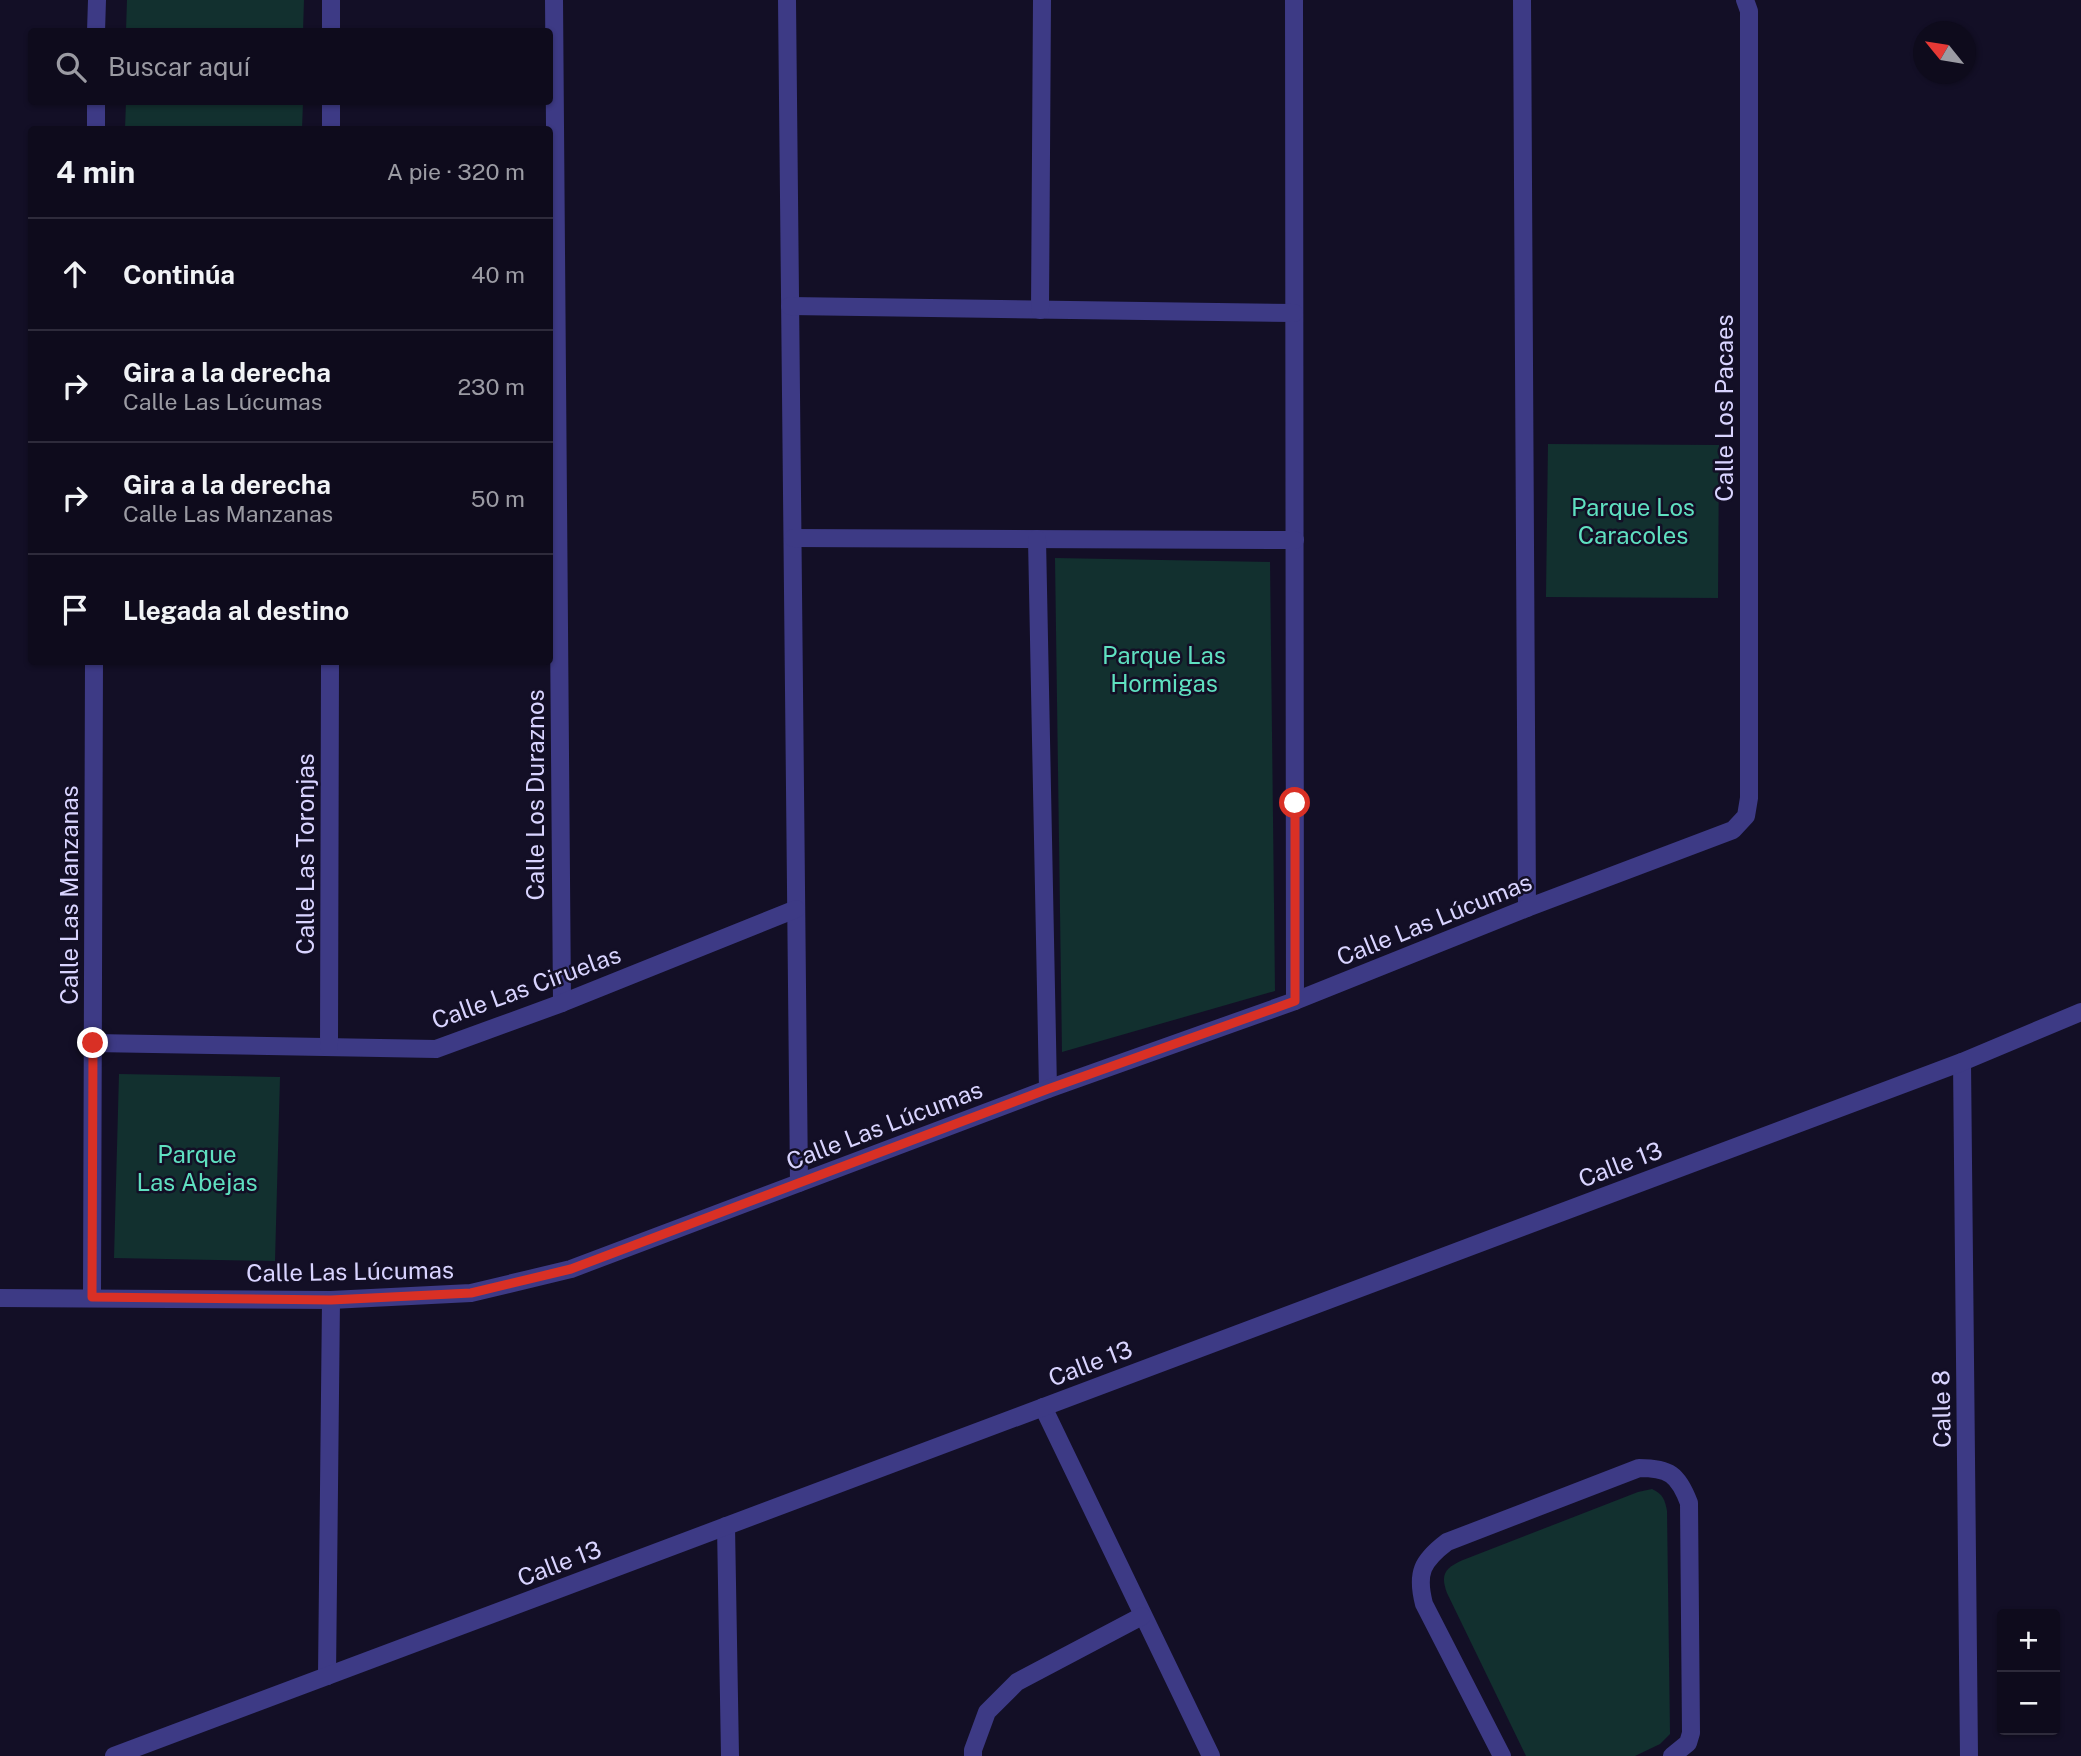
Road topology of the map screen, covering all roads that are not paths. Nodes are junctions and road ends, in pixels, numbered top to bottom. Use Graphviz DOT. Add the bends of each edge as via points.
graph roads {
  1 [pos="97,0"];
  2 [pos="331,0"];
  3 [pos="554,0"];
  4 [pos="787,0"];
  5 [pos="1042,0"];
  6 [pos="1294,0"];
  7 [pos="1522,0"];
  8 [pos="1745,0"];
  9 [pos="96,28"];
  10 [pos="331,28"];
  11 [pos="96,105"];
  12 [pos="331,105"];
  13 [pos="96,126"];
  14 [pos="331,126"];
  15 [pos="790,306"];
  16 [pos="1040,310"];
  17 [pos="1294,313"];
  18 [pos="793,538"];
  19 [pos="1037,539"];
  20 [pos="1295,540"];
  21 [pos="94,665"];
  22 [pos="330,665"];
  23 [pos="1746,816"];
  24 [pos="1527,908"];
  25 [pos="796,909"];
  26 [pos="1295,1001"];
  27 [pos="562,1003"];
  28 [pos="2081,1012"];
  29 [pos="93,1043"];
  30 [pos="329,1047"];
  31 [pos="1962,1062"];
  32 [pos="1048,1089"];
  33 [pos="799,1183"];
  34 [pos="92,1297"];
  35 [pos="0,1298"];
  36 [pos="331,1300"];
  37 [pos="1043,1407"];
  38 [pos="726,1526"];
  39 [pos="1142,1616"];
  40 [pos="327,1676"];
  41 [pos="136,1752"];
  42 [pos="114,1756"];
  43 [pos="730,1756"];
  44 [pos="973,1756"];
  45 [pos="1211,1756"];
  46 [pos="1502,1756"];
  47 [pos="1672,1756"];
  48 [pos="1969,1756"];
  1 -- 9 [label="street"];
  2 -- 10 [label="street"];
  3 -- 27 [label="street, Calle Los Duraznos"];
  4 -- 15 [label="street"];
  5 -- 16 [label="street"];
  6 -- 17 [label="street"];
  7 -- 24 [label="street"];
  8 -- 23 [label="street, Calle Los Pacaes" via="1749,10"];
  11 -- 13 [label="street"];
  12 -- 14 [label="street"];
  15 -- 16 [label="street"];
  15 -- 18 [label="street"];
  16 -- 17 [label="street"];
  17 -- 20 [label="street"];
  18 -- 19 [label="street"];
  18 -- 25 [label="street"];
  19 -- 20 [label="street"];
  19 -- 32 [label="street"];
  20 -- 26 [label="street"];
  21 -- 29 [label="street, Calle Las Manzanas"];
  22 -- 30 [label="street, Calle Las Toronjas"];
  23 -- 24 [label="street, Calle Las Lúcumas" via="1734,830"];
  24 -- 26 [label="street, Calle Las Lúcumas"];
  25 -- 27 [label="street, Calle Las Ciruelas"];
  25 -- 33 [label="street"];
  26 -- 32 [label="street, Calle Las Lúcumas"];
  27 -- 30 [label="street, Calle Las Ciruelas" via="436,1049"];
  28 -- 31 [label="street, Calle 13"];
  29 -- 30 [label="street, Calle Las Ciruelas"];
  29 -- 34 [label="street, Calle Las Manzanas"];
  31 -- 37 [label="street, Calle 13"];
  31 -- 48 [label="street, Calle 8"];
  32 -- 33 [label="street, Calle Las Lúcumas"];
  33 -- 36 [label="street, Calle Las Lúcumas" via="558,1272 471,1293"];
  34 -- 35 [label="street, Calle Las Lúcumas"];
  34 -- 36 [label="street, Calle Las Lúcumas"];
  36 -- 40 [label="street"];
  37 -- 38 [label="street, Calle 13"];
  37 -- 39 [label="street"];
  38 -- 40 [label="street, Calle 13"];
  38 -- 43 [label="street"];
  39 -- 44 [label="street" via="1017,1682 986,1712"];
  39 -- 45 [label="street"];
  40 -- 41 [label="street, Calle 13"];
  41 -- 42 [label="street, Calle 13"];
  46 -- 47 [label="street" via="1424,1604 1419,1585 1422,1568 1447,1542 1639,1468 1658,1468 1682,1485 1689,1503 1691,1733 1688,1743"];
}
